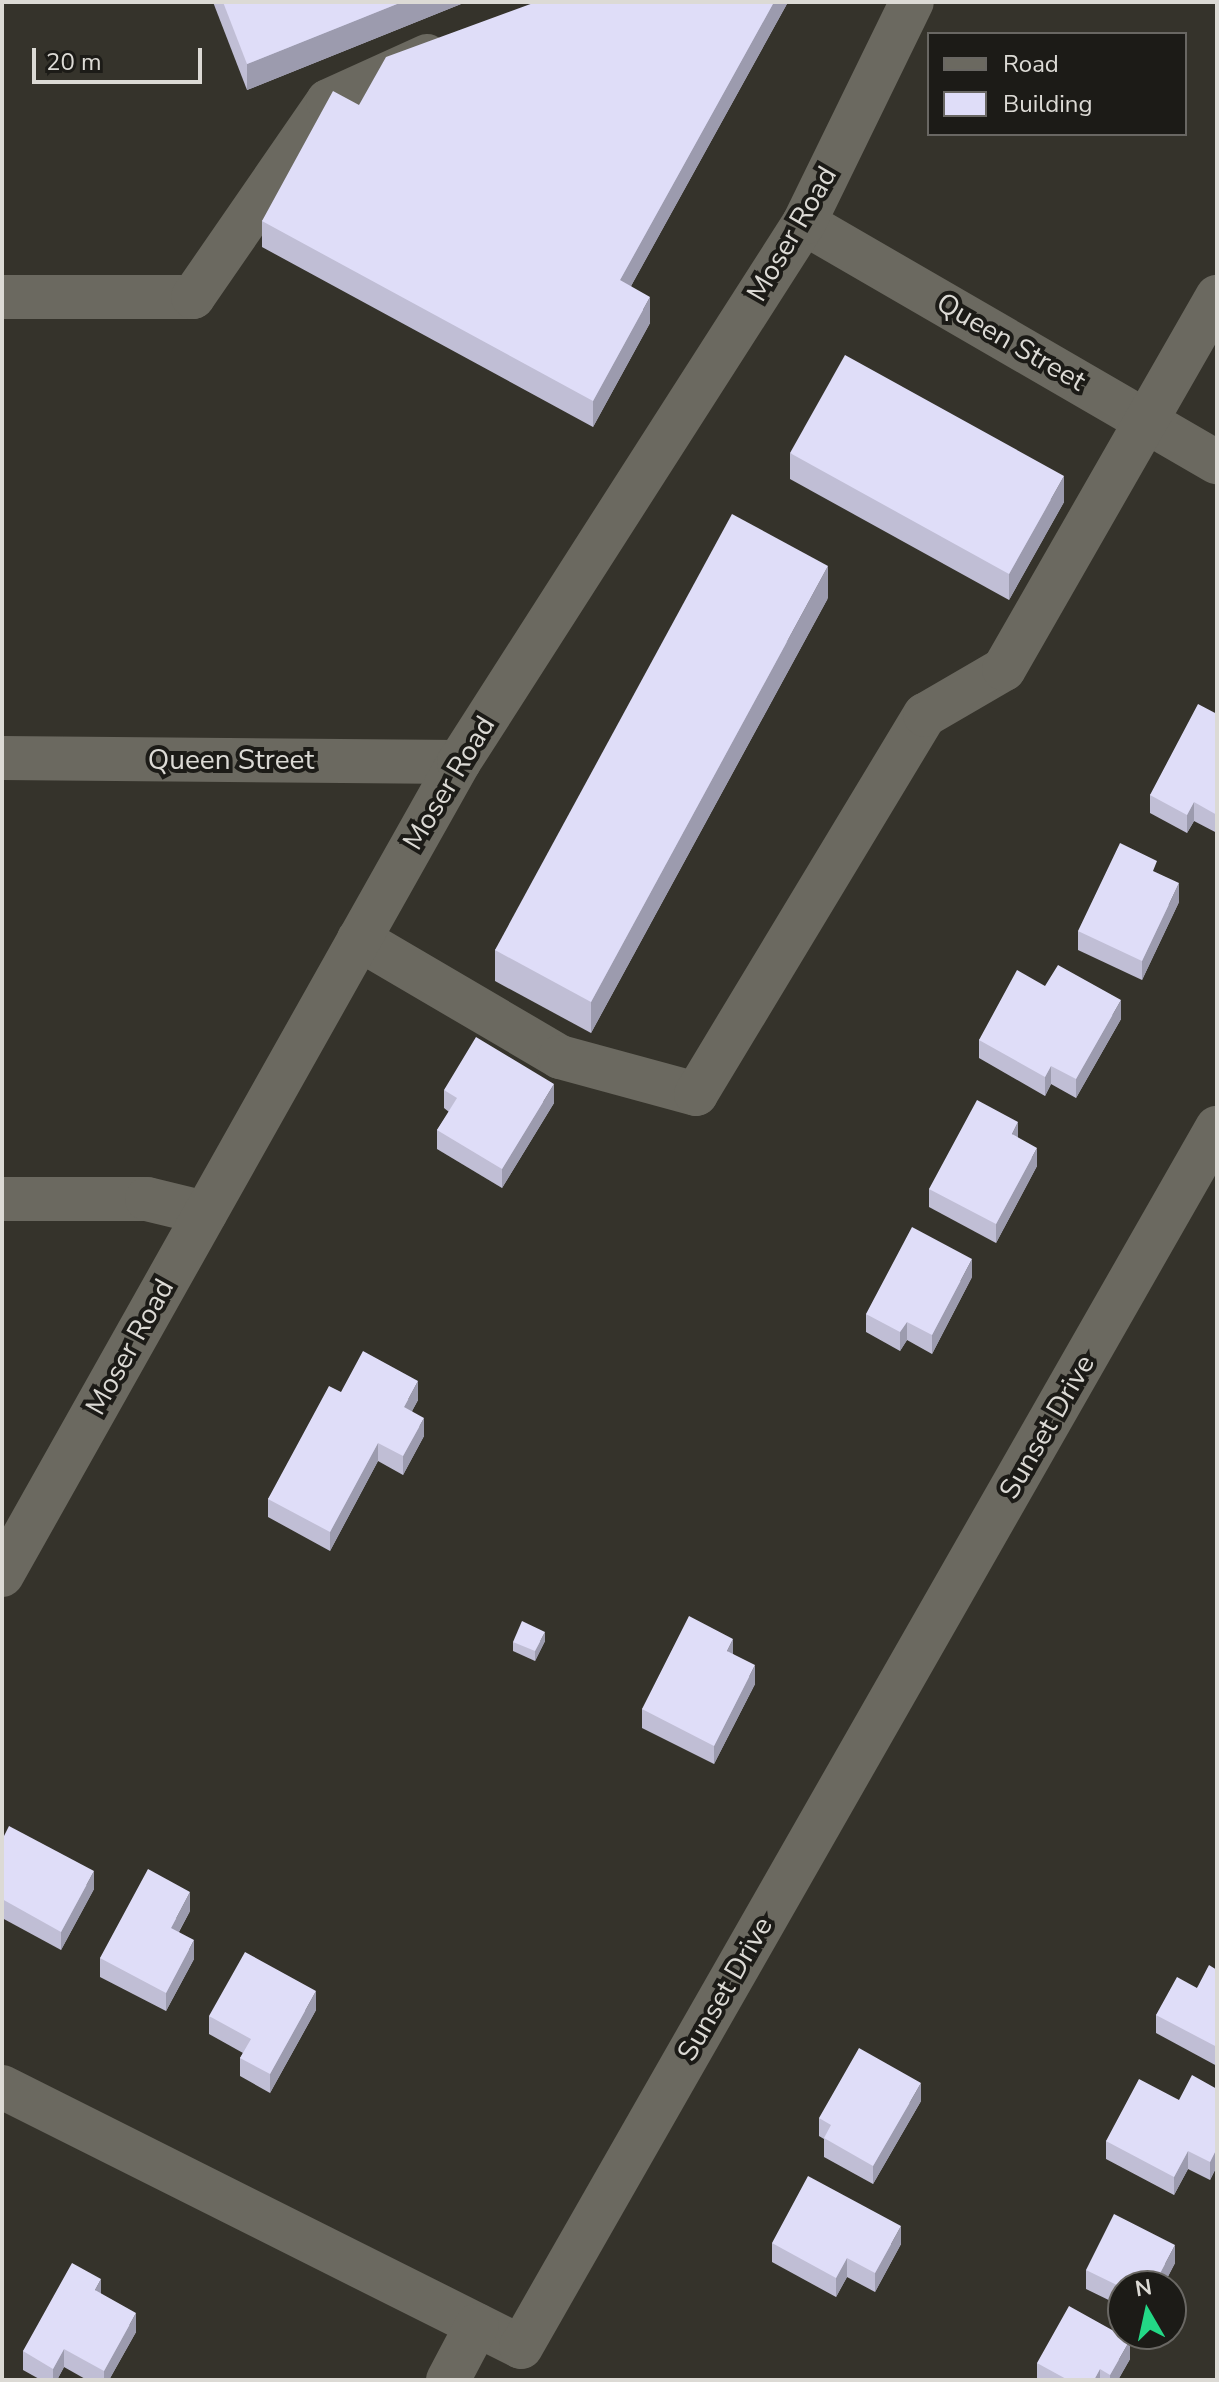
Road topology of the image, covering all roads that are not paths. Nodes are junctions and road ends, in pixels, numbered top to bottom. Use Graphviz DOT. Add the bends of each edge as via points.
graph roads {
  1 [pos="912,2"];
  2 [pos="465,39"];
  3 [pos="804,223"];
  4 [pos="2,297"];
  5 [pos="1217,297"];
  6 [pos="1147,421"];
  7 [pos="1217,462"];
  8 [pos="2,758"];
  9 [pos="459,762"];
  10 [pos="359,939"];
  11 [pos="1217,1128"];
  12 [pos="2,1199"];
  13 [pos="205,1213"];
  14 [pos="2,1575"];
  15 [pos="2,2087"];
  16 [pos="477,2325"];
  17 [pos="448,2380"];
  1 -- 3 [label="street, Moser Road"];
  2 -- 4 [label="street" via="328,101 193,297"];
  3 -- 6 [label="street, Queen Street"];
  3 -- 9 [label="street, Moser Road"];
  5 -- 6 [label="street"];
  6 -- 7 [label="street, Queen Street"];
  6 -- 10 [label="street" via="1004,669 925,715 696,1094 560,1057"];
  8 -- 9 [label="street, Queen Street"];
  9 -- 10 [label="street, Moser Road"];
  10 -- 13 [label="street, Moser Road"];
  11 -- 16 [label="street, Sunset Drive" via="521,2347"];
  12 -- 13 [label="street" via="147,1199"];
  13 -- 14 [label="street, Moser Road"];
  15 -- 16 [label="street, Sunset Drive"];
  16 -- 17 [label="street"];
}
